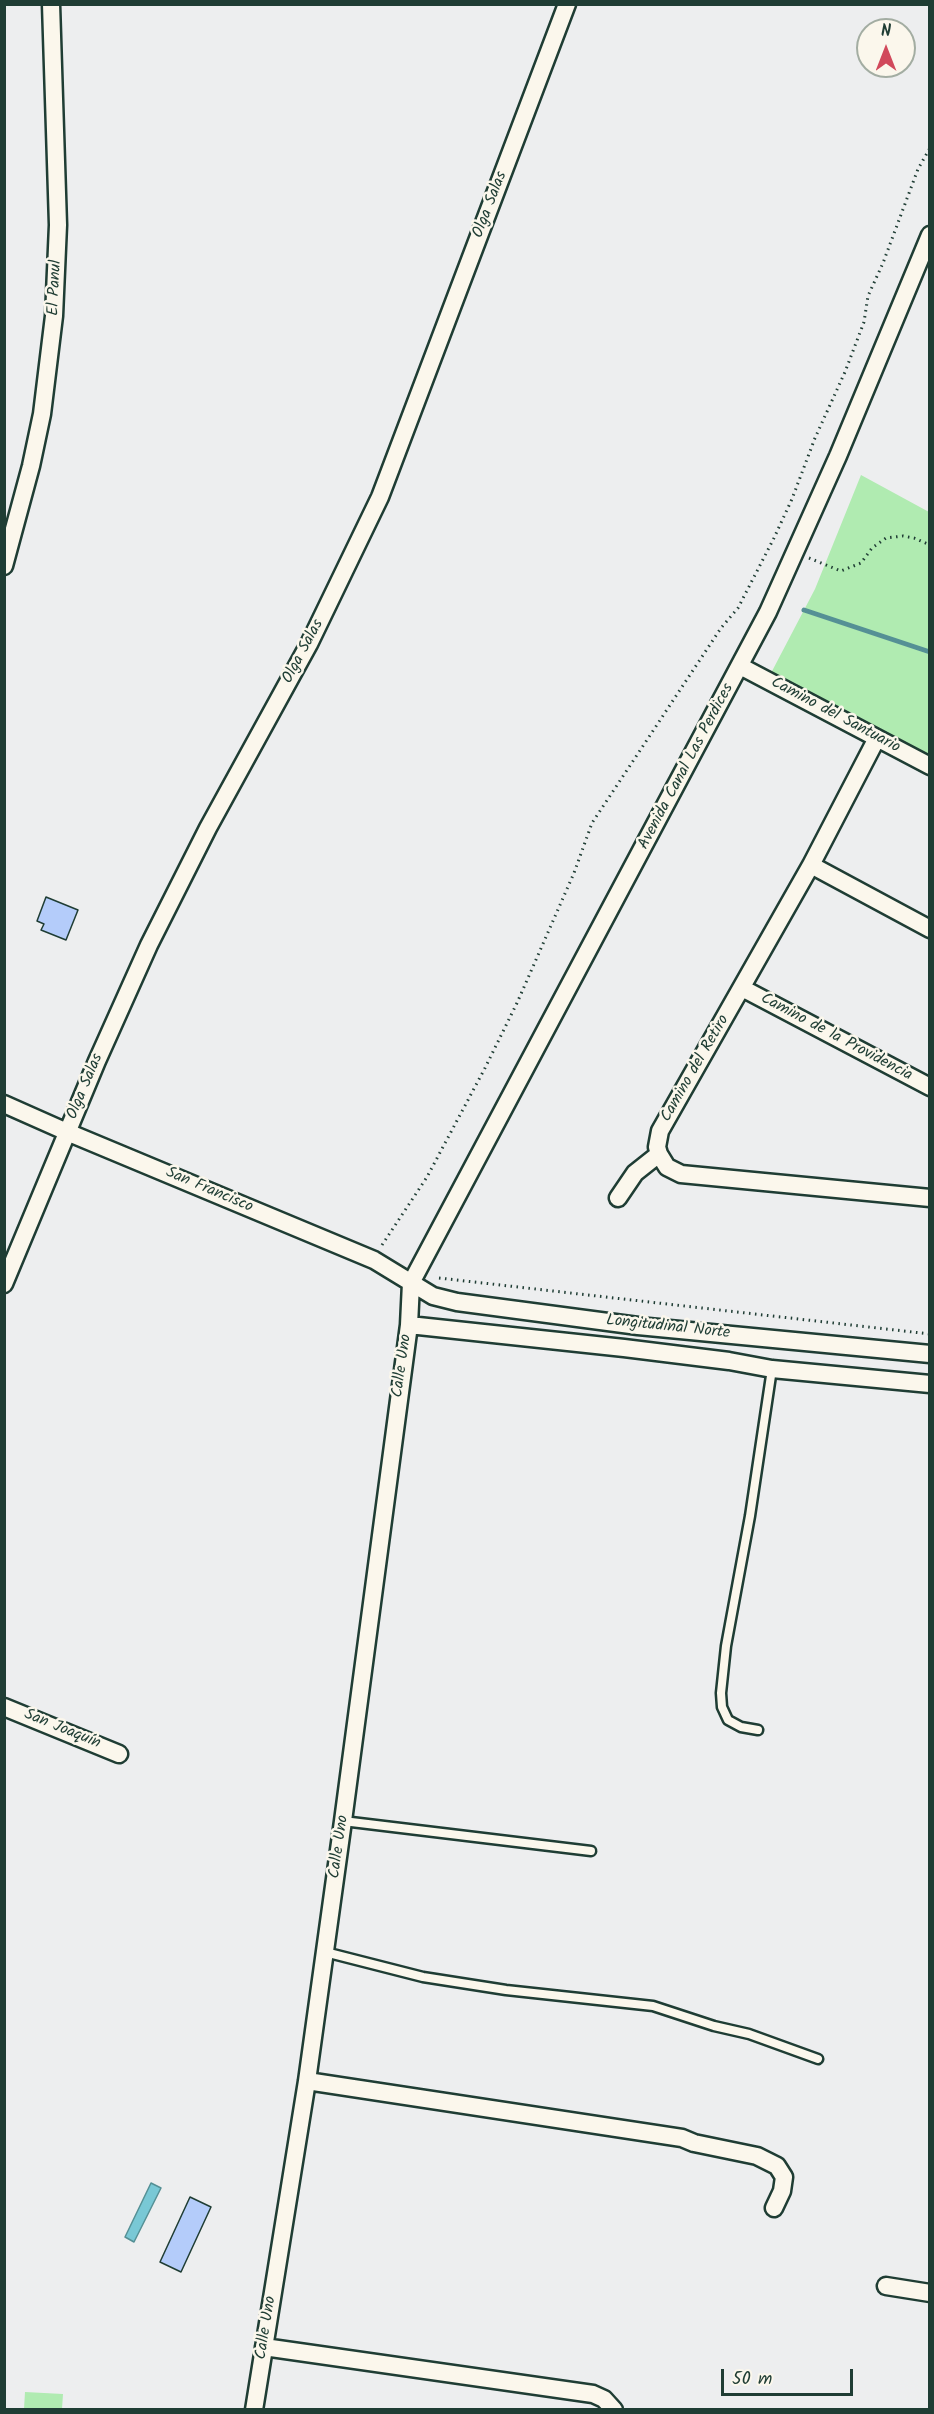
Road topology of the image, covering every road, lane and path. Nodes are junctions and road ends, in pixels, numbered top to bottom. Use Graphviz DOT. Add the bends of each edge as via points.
graph roads {
  1 [pos="51,4"];
  2 [pos="567,4"];
  3 [pos="930,148"];
  4 [pos="930,235"];
  5 [pos="930,545"];
  6 [pos="796,553"];
  7 [pos="4,566"];
  8 [pos="740,666"];
  9 [pos="877,738"];
  10 [pos="930,766"];
  11 [pos="811,865"];
  12 [pos="930,929"];
  13 [pos="742,988"];
  14 [pos="930,1087"];
  15 [pos="4,1104"];
  16 [pos="67,1132"];
  17 [pos="659,1154"];
  18 [pos="618,1198"];
  19 [pos="930,1198"];
  20 [pos="374,1260"];
  21 [pos="414,1278"];
  22 [pos="4,1284"];
  23 [pos="409,1325"];
  24 [pos="930,1334"];
  25 [pos="930,1354"];
  26 [pos="772,1369"];
  27 [pos="930,1384"];
  28 [pos="4,1707"];
  29 [pos="758,1730"];
  30 [pos="119,1754"];
  31 [pos="344,1821"];
  32 [pos="591,1851"];
  33 [pos="325,1952"];
  34 [pos="818,2059"];
  35 [pos="307,2081"];
  36 [pos="774,2208"];
  37 [pos="886,2286"];
  38 [pos="930,2293"];
  39 [pos="264,2347"];
  40 [pos="254,2409"];
  41 [pos="614,2409"];
  1 -- 7 [label="street, El Panul" via="58,225 54,316 50,363 33,456"];
  2 -- 16 [label="street, Olga Salas" via="380,497 309,644 154,935"];
  3 -- 20 [label="path" via="868,296 864,322 845,372 774,538 738,608 592,822 574,873 486,1068 427,1177"];
  4 -- 6 [label="street, Avenida Canal Las Perdices"];
  5 -- 6 [label="path" via="903,536 886,538 861,563 841,571"];
  6 -- 8 [label="street, Avenida Canal Las Perdices"];
  8 -- 9 [label="street, Camino del Santuario"];
  8 -- 21 [label="street, Avenida Canal Las Perdices"];
  9 -- 10 [label="street, Camino del Santuario"];
  9 -- 11 [label="street, Camino del Retiro"];
  11 -- 12 [label="street"];
  11 -- 13 [label="street, Camino del Retiro"];
  13 -- 14 [label="street, Camino de la Providencia"];
  13 -- 17 [label="street, Camino del Retiro" via="660,1131"];
  15 -- 16 [label="street, San Francisco"];
  16 -- 20 [label="street, San Francisco"];
  16 -- 22 [label="street, Olga Salas"];
  17 -- 18 [label="street" via="635,1173"];
  17 -- 19 [label="street" via="667,1167 681,1174"];
  20 -- 21 [label="street, San Francisco"];
  21 -- 23 [label="street, Calle Uno"];
  21 -- 24 [label="path"];
  21 -- 25 [label="street, Longitudinal Norte" via="433,1296 457,1302 638,1326"];
  23 -- 26 [label="street, Longitudinal Norte" via="624,1348"];
  23 -- 31 [label="street, Calle Uno"];
  26 -- 27 [label="street, Longitudinal Norte"];
  26 -- 29 [label="lane" via="721,1693 728,1720"];
  28 -- 30 [label="street, San Joaquín"];
  31 -- 32 [label="lane"];
  31 -- 33 [label="street, Calle Uno"];
  33 -- 34 [label="lane" via="423,1977 653,2006"];
  33 -- 35 [label="street, Calle Uno"];
  35 -- 36 [label="street" via="682,2138 757,2156 777,2166 784,2177"];
  35 -- 39 [label="street, Calle Uno"];
  37 -- 38 [label="street"];
  39 -- 40 [label="street, Calle Uno"];
  39 -- 41 [label="street" via="593,2394"];
}
